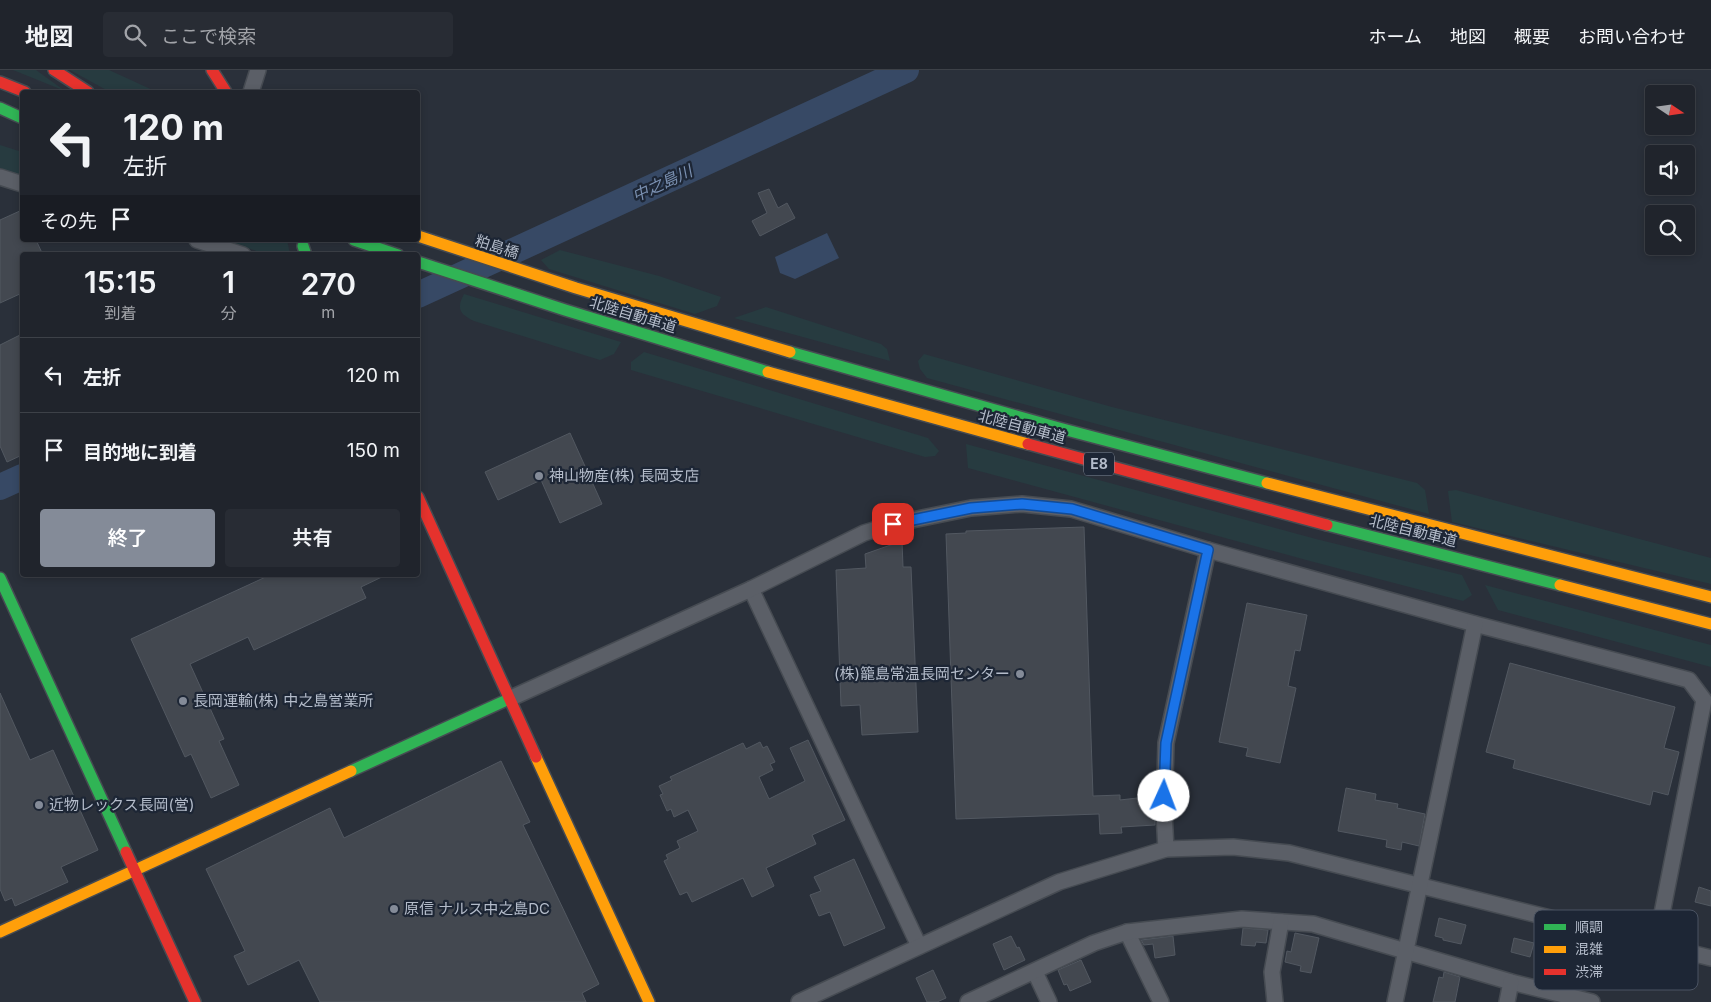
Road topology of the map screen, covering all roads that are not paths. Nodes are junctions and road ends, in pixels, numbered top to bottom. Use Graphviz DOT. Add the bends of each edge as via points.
graph roads {
  1 [pos="54,70"];
  2 [pos="212,70"];
  3 [pos="258,70"];
  4 [pos="0,82"];
  5 [pos="20,90"];
  6 [pos="85,90"];
  7 [pos="225,90"];
  8 [pos="252,90"];
  9 [pos="0,108"];
  10 [pos="20,117"];
  11 [pos="0,177"];
  12 [pos="20,183"];
  13 [pos="420,232"];
  14 [pos="420,237"];
  15 [pos="202,242"];
  16 [pos="360,242"];
  17 [pos="463,251"];
  18 [pos="234,252"];
  19 [pos="389,252"];
  20 [pos="420,263"];
  21 [pos="522,271"];
  22 [pos="420,501"];
  23 [pos="1208,550"];
  24 [pos="0,578"];
  25 [pos="751,589"];
  26 [pos="1711,598"];
  27 [pos="1475,624"];
  28 [pos="1711,624"];
  29 [pos="509,699"];
  30 [pos="1166,849"];
  31 [pos="135,870"];
  32 [pos="1419,885"];
  33 [pos="1663,910"];
  34 [pos="1534,914"];
  35 [pos="1281,922"];
  36 [pos="0,932"];
  37 [pos="1127,932"];
  38 [pos="919,946"];
  39 [pos="1405,952"];
  40 [pos="1698,955"];
  41 [pos="1711,958"];
  42 [pos="1035,972"];
  43 [pos="1511,982"];
  44 [pos="1534,988"];
  45 [pos="1543,990"];
  46 [pos="194,1002"];
  47 [pos="649,1002"];
  48 [pos="799,1002"];
  49 [pos="968,1002"];
  50 [pos="1049,1002"];
  51 [pos="1161,1002"];
  52 [pos="1275,1002"];
  53 [pos="1395,1002"];
  54 [pos="1507,1002"];
  55 [pos="1592,1002"];
  1 -- 6 [label="main road"];
  2 -- 7 [label="main road"];
  3 -- 8 [label="street"];
  4 -- 5 [label="main road"];
  9 -- 10 [label="main road"];
  11 -- 12 [label="street"];
  13 -- 17 [label="main road"];
  14 -- 17 [label="main road, E8"];
  15 -- 18 [label="street"];
  16 -- 19 [label="main road"];
  17 -- 21 [label="main road, 粕島橋 / E8"];
  20 -- 28 [label="main road, 北陸自動車道 / E8" via="657,339 936,420"];
  21 -- 26 [label="main road, 北陸自動車道 / E8" via="664,316 942,396"];
  22 -- 29 [label="main road"];
  23 -- 25 [label="street" via="1072,509 1022,504 971,508 864,533"];
  23 -- 27 [label="street"];
  23 -- 30 [label="street" via="1166,743"];
  24 -- 31 [label="main road"];
  25 -- 29 [label="street"];
  25 -- 38 [label="street"];
  27 -- 32 [label="street"];
  27 -- 33 [label="street" via="1689,680 1704,700"];
  29 -- 31 [label="main road"];
  29 -- 47 [label="main road"];
  30 -- 32 [label="street" via="1233,847 1289,853"];
  30 -- 38 [label="street" via="1059,882"];
  31 -- 36 [label="main road"];
  31 -- 46 [label="main road"];
  32 -- 34 [label="street"];
  32 -- 39 [label="street"];
  35 -- 37 [label="street" via="1242,919"];
  35 -- 39 [label="street" via="1313,924"];
  35 -- 52 [label="street" via="1272,972"];
  37 -- 42 [label="street" via="1094,943"];
  37 -- 51 [label="street"];
  38 -- 48 [label="street"];
  39 -- 43 [label="street"];
  39 -- 53 [label="street"];
  40 -- 41 [label="street"];
  42 -- 49 [label="street"];
  42 -- 50 [label="street"];
  43 -- 44 [label="street"];
  43 -- 54 [label="street"];
  45 -- 55 [label="street"];
}
